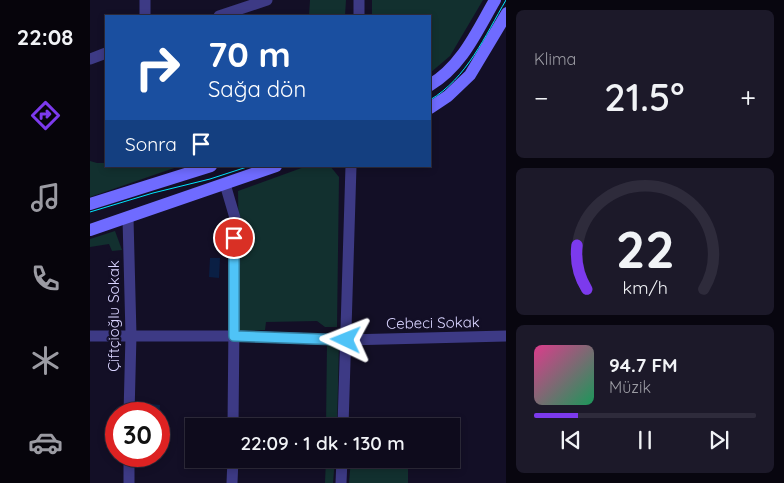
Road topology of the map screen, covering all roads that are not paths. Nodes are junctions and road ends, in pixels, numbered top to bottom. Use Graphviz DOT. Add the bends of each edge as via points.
graph roads {
  1 [pos="145,0"];
  2 [pos="267,0"];
  3 [pos="359,0"];
  4 [pos="495,0"];
  5 [pos="506,13"];
  6 [pos="145,15"];
  7 [pos="222,15"];
  8 [pos="359,15"];
  9 [pos="105,54"];
  10 [pos="90,59"];
  11 [pos="431,84"];
  12 [pos="431,107"];
  13 [pos="208,167"];
  14 [pos="273,167"];
  15 [pos="351,167"];
  16 [pos="225,184"];
  17 [pos="90,204"];
  18 [pos="128,218"];
  19 [pos="90,230"];
  20 [pos="131,335"];
  21 [pos="90,336"];
  22 [pos="234,336"];
  23 [pos="506,336"];
  24 [pos="346,340"];
  25 [pos="130,402"];
  26 [pos="233,418"];
  27 [pos="343,418"];
  28 [pos="129,467"];
  29 [pos="233,468"];
  30 [pos="342,468"];
  31 [pos="128,483"];
  32 [pos="232,483"];
  33 [pos="341,483"];
  1 -- 6 [label="street"];
  2 -- 7 [label="street"];
  3 -- 8 [label="street"];
  4 -- 11 [label="main road" via="463,54"];
  5 -- 12 [label="main road" via="470,75"];
  9 -- 10 [label="street"];
  13 -- 17 [label="main road"];
  14 -- 16 [label="main road"];
  15 -- 24 [label="street"];
  16 -- 18 [label="main road"];
  16 -- 22 [label="street" via="234,218"];
  18 -- 19 [label="main road"];
  18 -- 20 [label="street, Çiftçioğlu Sokak"];
  20 -- 21 [label="street, Cebeci Sokak"];
  20 -- 22 [label="street, Cebeci Sokak"];
  20 -- 25 [label="street, Çiftçioğlu Sokak"];
  22 -- 24 [label="street, Cebeci Sokak"];
  22 -- 26 [label="street"];
  23 -- 24 [label="street, Cebeci Sokak"];
  24 -- 27 [label="street"];
  28 -- 31 [label="street"];
  29 -- 32 [label="street"];
  30 -- 33 [label="street"];
}
